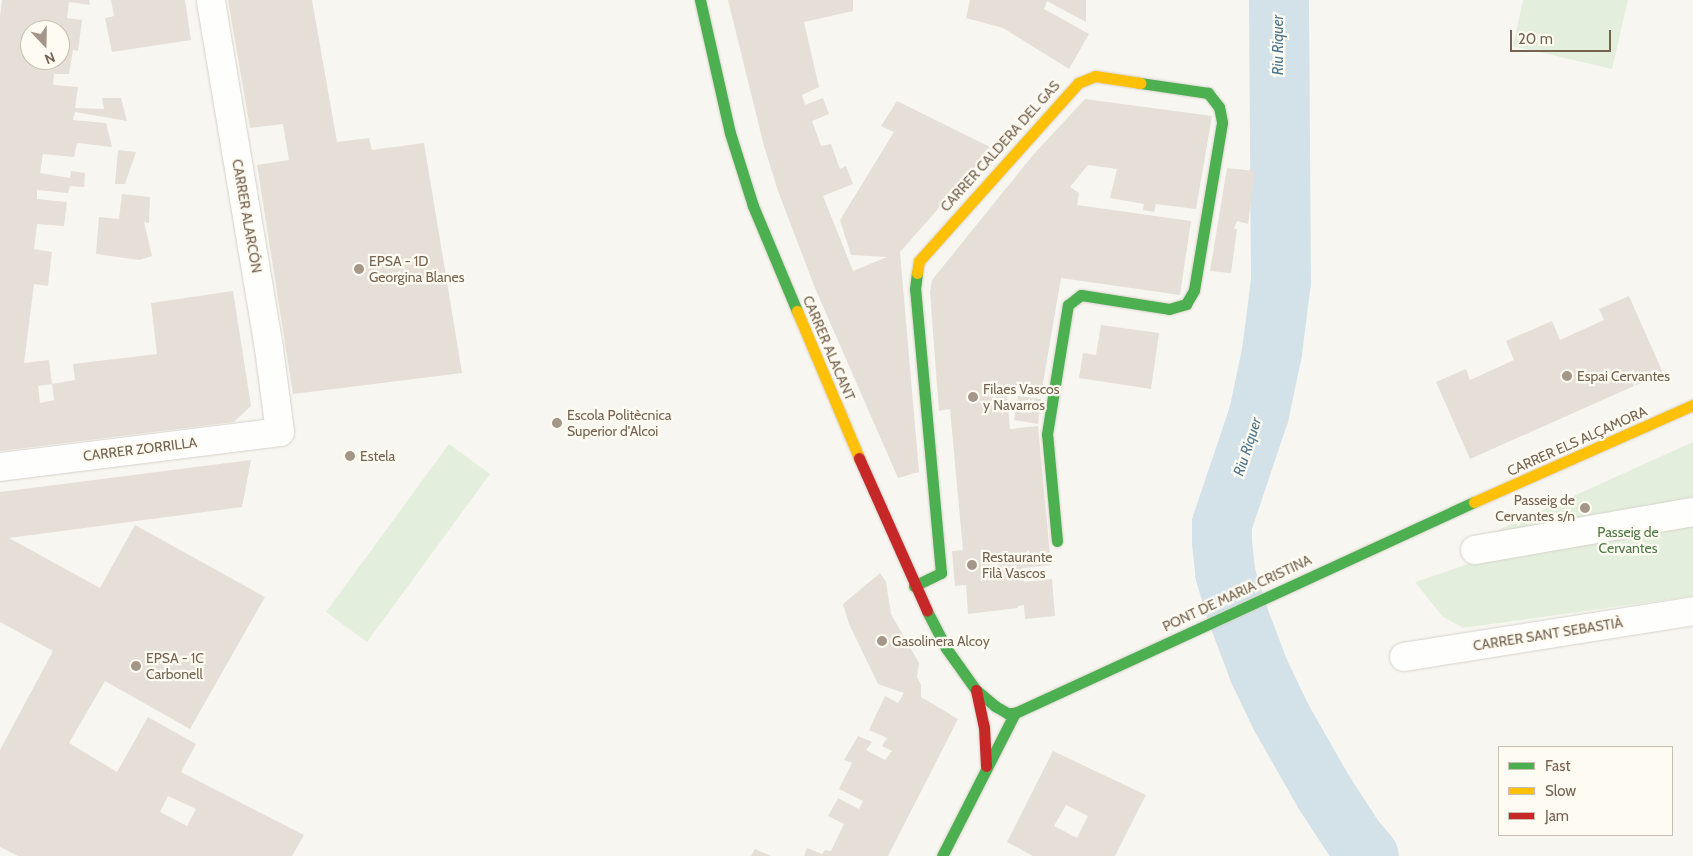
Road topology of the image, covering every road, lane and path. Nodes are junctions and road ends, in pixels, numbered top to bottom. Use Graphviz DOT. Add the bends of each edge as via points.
graph roads {
  1 [pos="211,0"];
  2 [pos="700,0"];
  3 [pos="1693,405"];
  4 [pos="280,432"];
  5 [pos="0,467"];
  6 [pos="1472,504"];
  7 [pos="1693,512"];
  8 [pos="1057,541"];
  9 [pos="1475,550"];
  10 [pos="914,586"];
  11 [pos="1693,611"];
  12 [pos="1404,657"];
  13 [pos="976,690"];
  14 [pos="1015,713"];
  15 [pos="985,770"];
  16 [pos="942,856"];
  1 -- 4 [label="street, CARRER ALARCÓN"];
  2 -- 10 [label="main road, CARRER ALACANT" via="730,133 753,206"];
  3 -- 6 [label="main road, CARRER ELS ALÇAMORA"];
  4 -- 5 [label="street, CARRER ZORRILLA"];
  6 -- 14 [label="main road, PONT DE MARIA CRISTINA"];
  7 -- 9 [label="street"];
  8 -- 10 [label="main road, CARRER CALDERA DEL GAS" via="1047,434 1068,305 1080,295 1170,309 1186,304 1194,290 1222,122 1219,107 1208,93 1094,76 1078,84 919,262 915,288 941,573"];
  10 -- 13 [label="main road, CARRER ALACANT" via="946,648"];
  11 -- 12 [label="street, CARRER SANT SEBASTIÀ"];
  13 -- 14 [label="main road, CARRER ALACANT" via="995,706 1007,713"];
  13 -- 15 [label="main road, CARRER ALACANT" via="984,727"];
  14 -- 15 [label="main road"];
  15 -- 16 [label="main road"];
}
